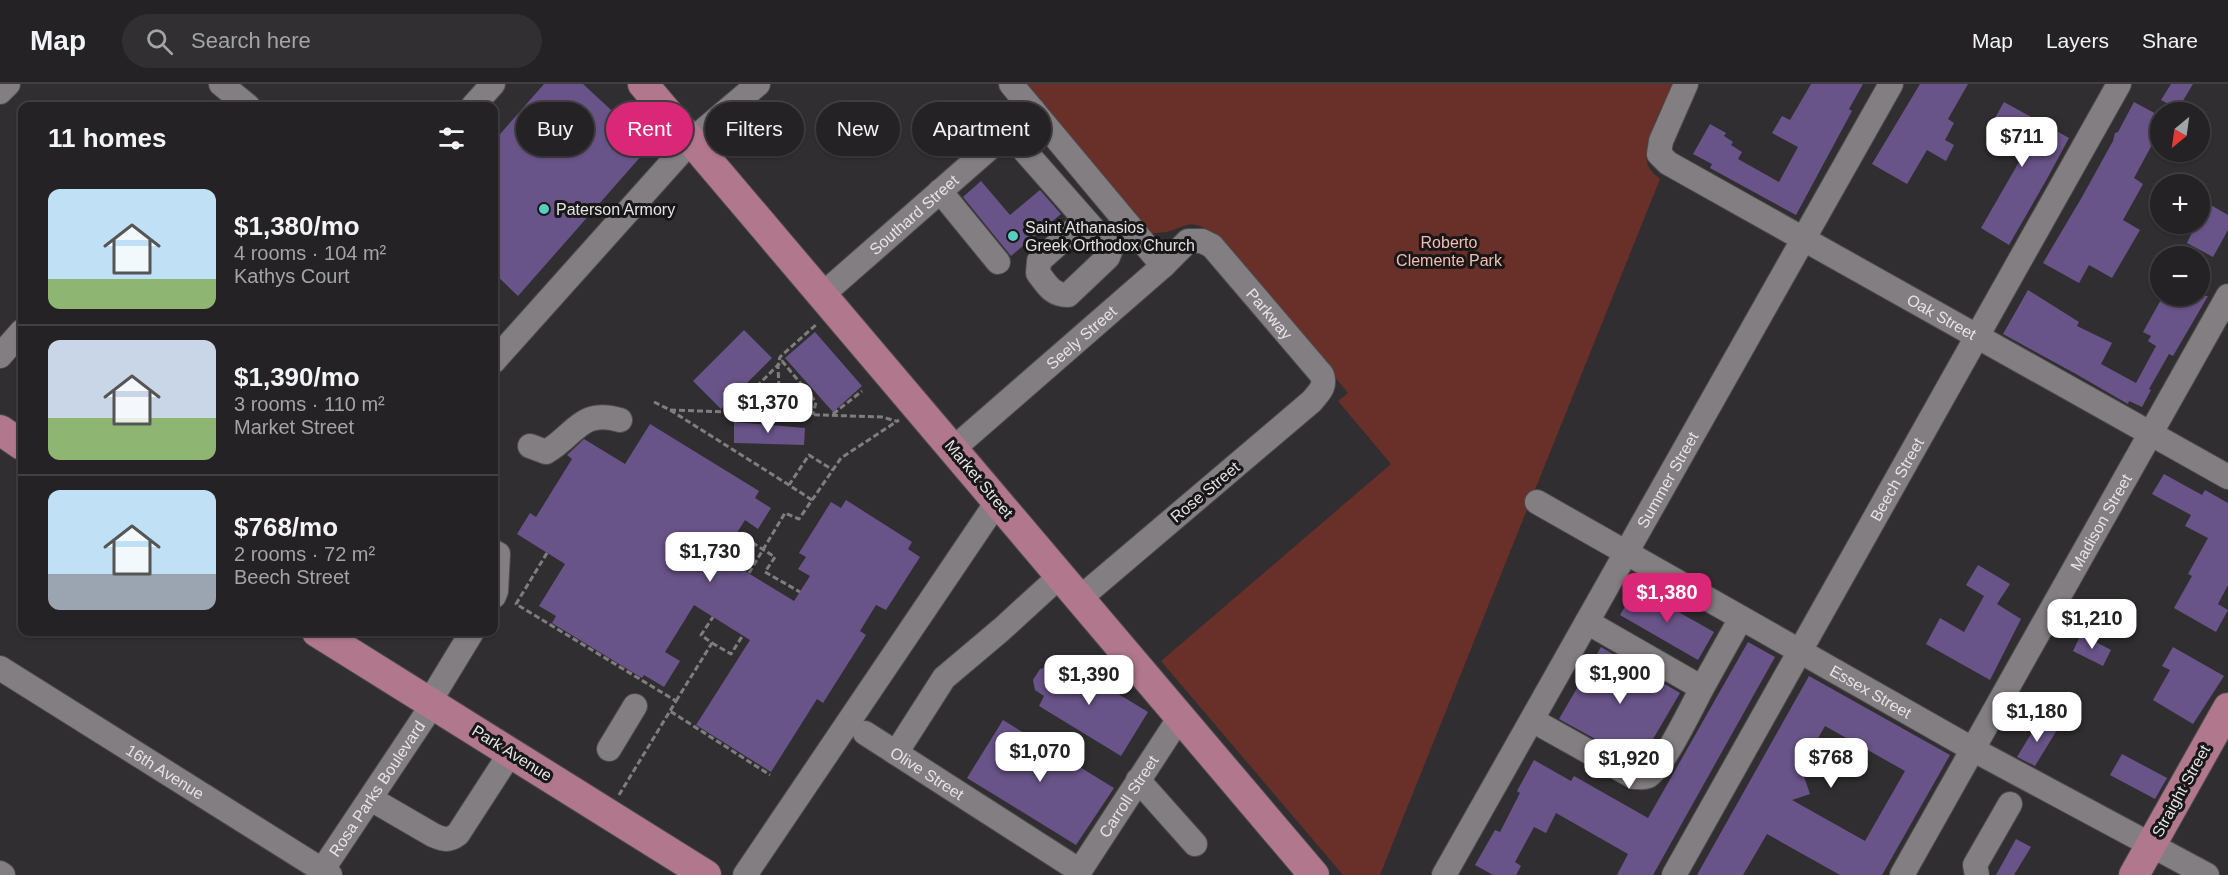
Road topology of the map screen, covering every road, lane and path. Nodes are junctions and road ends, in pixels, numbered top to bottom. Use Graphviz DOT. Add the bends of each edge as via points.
graph roads {
  1 [pos="8,84"];
  2 [pos="493,84"];
  3 [pos="643,84"];
  4 [pos="758,84"];
  5 [pos="1011,84"];
  6 [pos="1686,84"];
  7 [pos="1892,84"];
  8 [pos="2119,84"];
  9 [pos="0,92"];
  10 [pos="477,102"];
  11 [pos="658,102"];
  12 [pos="1026,102"];
  13 [pos="1051,132"];
  14 [pos="693,139"];
  15 [pos="693,144"];
  16 [pos="677,156"];
  17 [pos="980,156"];
  18 [pos="1029,156"];
  19 [pos="940,191"];
  20 [pos="1085,220"];
  21 [pos="1804,239"];
  22 [pos="1212,246"];
  23 [pos="998,262"];
  24 [pos="1163,266"];
  25 [pos="2228,296"];
  26 [pos="820,308"];
  27 [pos="18,336"];
  28 [pos="1977,336"];
  29 [pos="499,345"];
  30 [pos="0,356"];
  31 [pos="778,366"];
  32 [pos="1324,381"];
  33 [pos="862,391"];
  34 [pos="654,402"];
  35 [pos="670,410"];
  36 [pos="731,412"];
  37 [pos="780,414"];
  38 [pos="813,415"];
  39 [pos="831,415"];
  40 [pos="900,419"];
  41 [pos="620,420"];
  42 [pos="896,421"];
  43 [pos="0,430"];
  44 [pos="2151,434"];
  45 [pos="18,442"];
  46 [pos="530,446"];
  47 [pos="953,449"];
  48 [pos="833,470"];
  49 [pos="2228,477"];
  50 [pos="789,485"];
  51 [pos="812,500"];
  52 [pos="997,502"];
  53 [pos="1537,502"];
  54 [pos="737,532"];
  55 [pos="763,549"];
  56 [pos="547,553"];
  57 [pos="1626,553"];
  58 [pos="749,573"];
  59 [pos="1060,576"];
  60 [pos="800,592"];
  61 [pos="1079,599"];
  62 [pos="713,617"];
  63 [pos="1741,618"];
  64 [pos="1587,622"];
  65 [pos="743,635"];
  66 [pos="324,636"];
  67 [pos="470,636"];
  68 [pos="712,643"];
  69 [pos="1800,651"];
  70 [pos="0,668"];
  71 [pos="1702,688"];
  72 [pos="676,701"];
  73 [pos="431,702"];
  74 [pos="635,706"];
  75 [pos="2228,708"];
  76 [pos="670,711"];
  77 [pos="1180,717"];
  78 [pos="1532,720"];
  79 [pos="865,733"];
  80 [pos="609,749"];
  81 [pos="1974,750"];
  82 [pos="510,752"];
  83 [pos="896,753"];
  84 [pos="770,776"];
  85 [pos="1138,780"];
  86 [pos="617,798"];
  87 [pos="371,799"];
  88 [pos="2010,804"];
  89 [pos="1195,844"];
  90 [pos="2152,844"];
  91 [pos="1304,872"];
  92 [pos="1453,872"];
  93 [pos="324,873"];
  94 [pos="1079,873"];
  95 [pos="706,875"];
  96 [pos="745,875"];
  97 [pos="1674,875"];
  98 [pos="1902,875"];
  99 [pos="1977,875"];
  100 [pos="2134,875"];
  101 [pos="2207,875"];
  1 -- 9 [label="street"];
  2 -- 10 [label="street"];
  3 -- 11 [label="main road, Market Street"];
  4 -- 14 [label="street"];
  5 -- 12 [label="street"];
  6 -- 21 [label="street, Oak Street" via="1661,141 1659,152 1663,159"];
  7 -- 21 [label="street, Summer Street"];
  8 -- 28 [label="street, Beech Street"];
  13 -- 24 [label="street"];
  15 -- 26 [label="main road, Market Street"];
  16 -- 29 [label="street"];
  17 -- 19 [label="street, Southard Street"];
  18 -- 20 [label="street"];
  19 -- 23 [label="street"];
  19 -- 26 [label="street, Southard Street"];
  21 -- 28 [label="street, Oak Street"];
  21 -- 57 [label="street, Summer Street"];
  22 -- 24 [label="street, Seely Street" via="1188,241"];
  22 -- 32 [label="street, Parkway"];
  24 -- 47 [label="street, Seely Street"];
  25 -- 44 [label="street, Madison Street"];
  26 -- 31 [label="path" via="780,357"];
  26 -- 47 [label="main road, Market Street"];
  27 -- 30 [label="street"];
  28 -- 44 [label="street, Oak Street"];
  28 -- 69 [label="street, Beech Street"];
  31 -- 36 [label="path"];
  31 -- 37 [label="path"];
  31 -- 38 [label="path" via="783,361 816,402"];
  32 -- 61 [label="street, Rose Street" via="1324,387 1312,401"];
  33 -- 39 [label="path"];
  34 -- 35 [label="path"];
  35 -- 36 [label="path"];
  35 -- 50 [label="path"];
  36 -- 37 [label="path"];
  37 -- 38 [label="path"];
  38 -- 39 [label="path"];
  39 -- 42 [label="path"];
  40 -- 42 [label="path"];
  41 -- 46 [label="street" via="595,417 546,452"];
  42 -- 48 [label="path" via="841,458"];
  43 -- 45 [label="main road"];
  44 -- 49 [label="street, Oak Street"];
  44 -- 81 [label="street, Madison Street"];
  47 -- 52 [label="main road, Market Street"];
  48 -- 50 [label="path" via="809,455"];
  48 -- 51 [label="path"];
  50 -- 51 [label="path"];
  51 -- 55 [label="path" via="799,519 785,513"];
  52 -- 59 [label="main road, Market Street"];
  52 -- 96 [label="street"];
  53 -- 57 [label="street, Essex Street"];
  54 -- 55 [label="path"];
  55 -- 58 [label="path"];
  55 -- 60 [label="path" via="775,556 765,572"];
  56 -- 72 [label="path" via="516,604"];
  57 -- 63 [label="street, Essex Street"];
  57 -- 64 [label="street, Summer Street"];
  59 -- 61 [label="main road, Market Street"];
  59 -- 83 [label="street" via="944,678"];
  61 -- 77 [label="main road, Market Street"];
  62 -- 68 [label="path" via="701,635"];
  63 -- 69 [label="street, Essex Street"];
  63 -- 71 [label="street"];
  64 -- 71 [label="street"];
  64 -- 78 [label="street, Summer Street"];
  65 -- 68 [label="path" via="731,654"];
  66 -- 73 [label="main road, Park Avenue"];
  67 -- 73 [label="street, Rosa Parks Boulevard"];
  68 -- 72 [label="path"];
  69 -- 81 [label="street, Essex Street"];
  69 -- 97 [label="street, Beech Street"];
  70 -- 93 [label="street, 16th Avenue"];
  71 -- 78 [label="street" via="1654,771 1646,777 1634,777"];
  72 -- 76 [label="path"];
  73 -- 82 [label="main road, Park Avenue"];
  73 -- 87 [label="street, Rosa Parks Boulevard"];
  74 -- 80 [label="street"];
  75 -- 90 [label="main road, Straight Street"];
  76 -- 84 [label="path"];
  76 -- 86 [label="path"];
  77 -- 85 [label="street, Carroll Street"];
  77 -- 91 [label="main road, Market Street"];
  78 -- 92 [label="street, Summer Street"];
  79 -- 83 [label="street, Olive Street"];
  81 -- 90 [label="street, Essex Street"];
  81 -- 98 [label="street, Madison Street"];
  82 -- 87 [label="street" via="452,839 433,836"];
  82 -- 95 [label="main road, Park Avenue"];
  83 -- 94 [label="street, Olive Street"];
  85 -- 89 [label="street"];
  85 -- 94 [label="street, Carroll Street"];
  87 -- 93 [label="street, Rosa Parks Boulevard"];
  88 -- 99 [label="street" via="1975,865"];
  90 -- 100 [label="main road, Straight Street"];
  90 -- 101 [label="street, Essex Street"];
}
